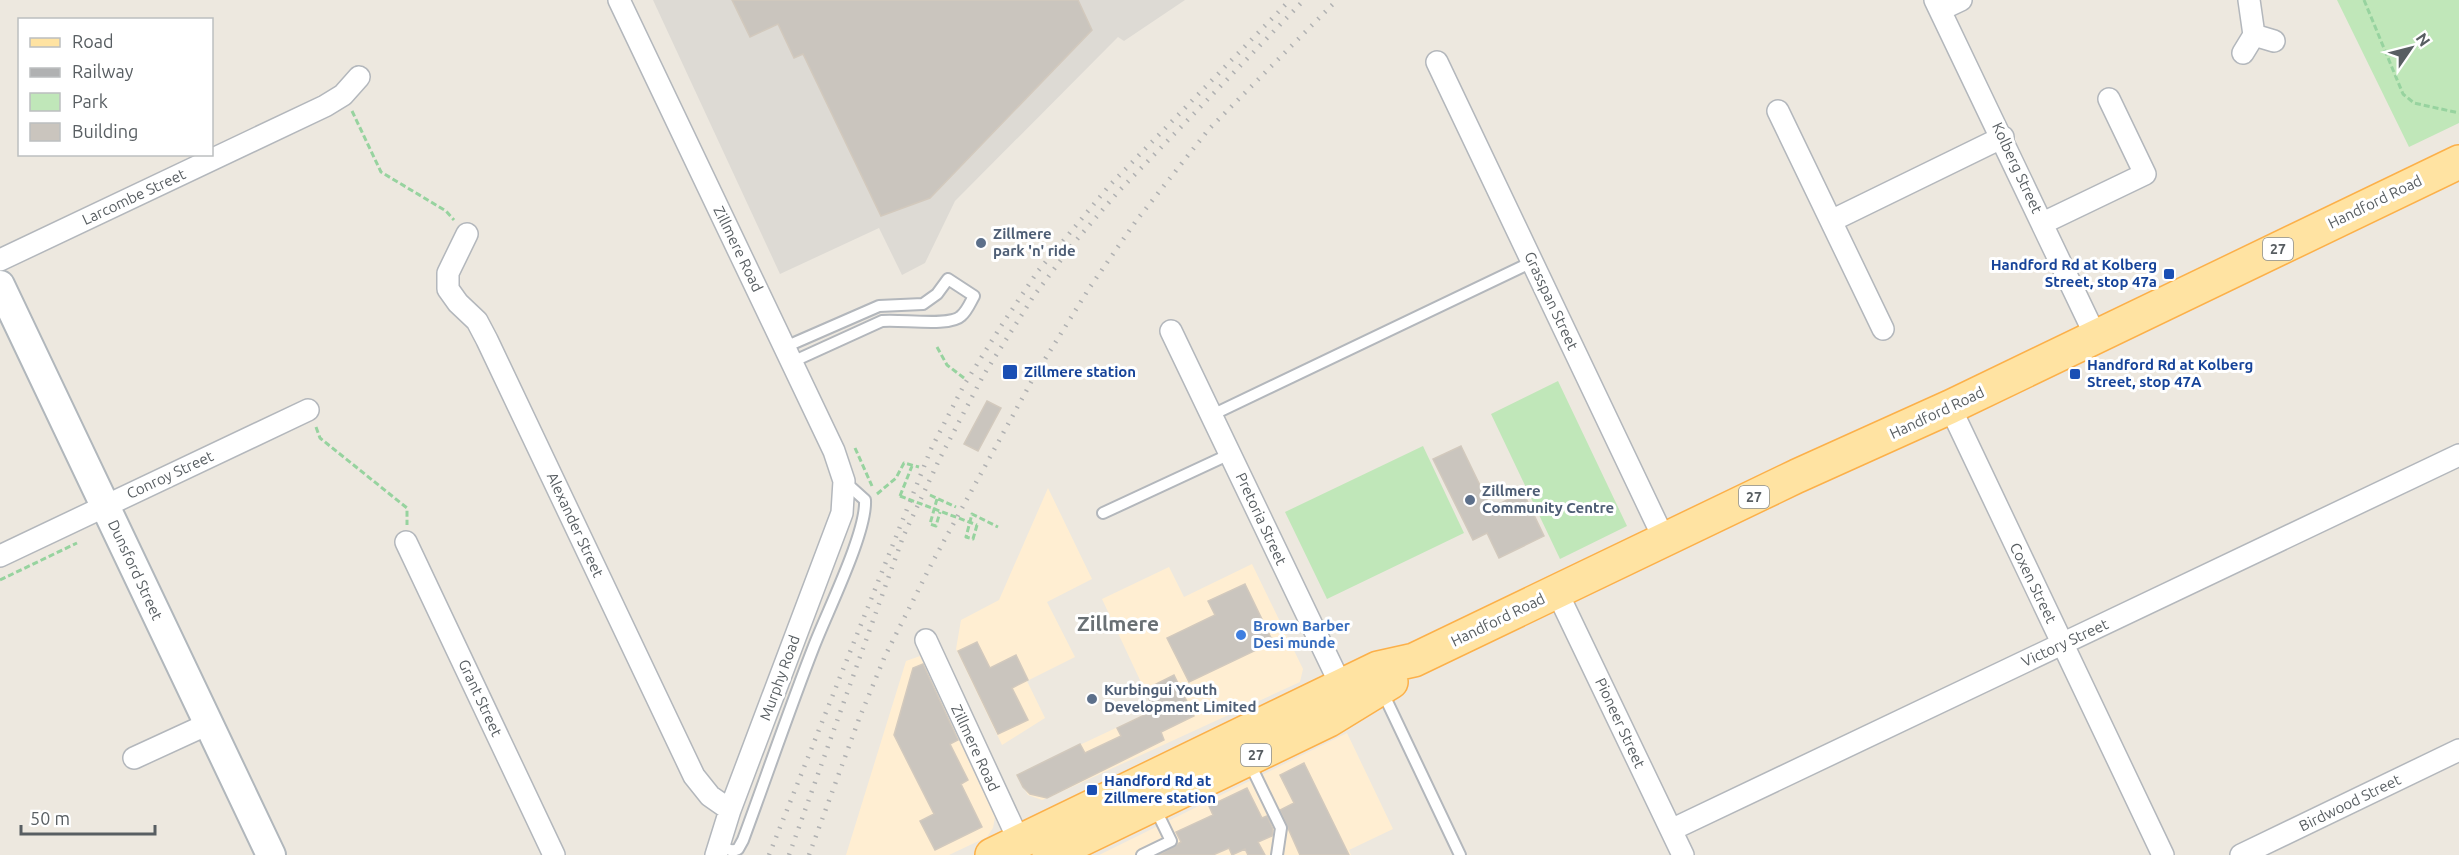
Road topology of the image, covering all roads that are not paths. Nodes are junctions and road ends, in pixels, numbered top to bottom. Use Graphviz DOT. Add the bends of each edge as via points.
graph roads {
  1 [pos="619,0"];
  2 [pos="1961,0"];
  3 [pos="2249,0"];
  4 [pos="1938,5"];
  5 [pos="2243,53"];
  6 [pos="1437,62"];
  7 [pos="359,77"];
  8 [pos="2109,99"];
  9 [pos="1778,111"];
  10 [pos="2002,137"];
  11 [pos="2459,162"];
  12 [pos="1831,221"];
  13 [pos="2043,223"];
  14 [pos="467,234"];
  15 [pos="0,260"];
  16 [pos="1532,262"];
  17 [pos="0,285"];
  18 [pos="1883,329"];
  19 [pos="1172,331"];
  20 [pos="2096,337"];
  21 [pos="789,354"];
  22 [pos="1950,408"];
  23 [pos="308,410"];
  24 [pos="1212,415"];
  25 [pos="1230,453"];
  26 [pos="2459,455"];
  27 [pos="844,481"];
  28 [pos="844,502"];
  29 [pos="105,506"];
  30 [pos="1103,513"];
  31 [pos="861,524"];
  32 [pos="837,525"];
  33 [pos="1665,541"];
  34 [pos="406,542"];
  35 [pos="0,556"];
  36 [pos="1557,592"];
  37 [pos="926,640"];
  38 [pos="2062,644"];
  39 [pos="1414,660"];
  40 [pos="1381,690"];
  41 [pos="1346,697"];
  42 [pos="208,724"];
  43 [pos="1242,748"];
  44 [pos="2459,750"];
  45 [pos="134,758"];
  46 [pos="1154,805"];
  47 [pos="730,810"];
  48 [pos="1671,830"];
  49 [pos="718,851"];
  50 [pos="1012,851"];
  51 [pos="271,855"];
  52 [pos="554,855"];
  53 [pos="1049,855"];
  54 [pos="1142,855"];
  55 [pos="1277,855"];
  56 [pos="1460,855"];
  57 [pos="1683,855"];
  58 [pos="2163,855"];
  59 [pos="2241,855"];
  1 -- 21 [label="street, Zillmere Road"];
  2 -- 4 [label="street"];
  3 -- 5 [label="street" via="2264,38"];
  4 -- 10 [label="street, Kolberg Street"];
  6 -- 16 [label="street, Grasspan Street"];
  7 -- 15 [label="street, Larcombe Street" via="343,95 325,106"];
  8 -- 13 [label="street" via="2145,174"];
  9 -- 12 [label="street"];
  10 -- 12 [label="street"];
  10 -- 13 [label="street, Kolberg Street"];
  11 -- 20 [label="main road, Handford Road / 27"];
  12 -- 18 [label="street"];
  13 -- 20 [label="street, Kolberg Street"];
  14 -- 47 [label="street, Alexander Street" via="448,273 448,290 477,321 487,339 693,776 710,796"];
  16 -- 24 [label="lane"];
  16 -- 33 [label="street, Grasspan Street"];
  17 -- 29 [label="main road, Dunsford Street"];
  19 -- 24 [label="street, Pretoria Street"];
  20 -- 22 [label="main road, Handford Road / 27"];
  21 -- 21 [label="lane" via="879,306 923,303 937,294 948,279 974,296 960,318 950,322 882,321"];
  21 -- 27 [label="street, Zillmere Road" via="841,466"];
  22 -- 33 [label="main road, Handford Road / 27" via="1797,476"];
  22 -- 38 [label="street, Coxen Street"];
  23 -- 29 [label="street, Conroy Street"];
  24 -- 25 [label="street, Pretoria Street"];
  25 -- 30 [label="lane"];
  25 -- 41 [label="street, Pretoria Street"];
  26 -- 38 [label="street, Victory Street"];
  27 -- 28 [label="street, Zillmere Road"];
  27 -- 31 [label="lane" via="865,500"];
  28 -- 32 [label="street, Murphy Road"];
  29 -- 35 [label="street, Conroy Street"];
  29 -- 42 [label="main road, Dunsford Street"];
  31 -- 32 [label="lane"];
  31 -- 49 [label="lane" via="743,840 736,850"];
  32 -- 47 [label="street, Murphy Road"];
  33 -- 36 [label="main road, Handford Road / 27"];
  34 -- 52 [label="street, Grant Street"];
  36 -- 39 [label="main road, Handford Road / 27"];
  36 -- 48 [label="street, Pioneer Street"];
  37 -- 50 [label="street, Zillmere Road"];
  38 -- 48 [label="street, Victory Street"];
  38 -- 58 [label="street, Coxen Street"];
  39 -- 40 [label="main road, Handford Road / 27"];
  39 -- 41 [label="main road, Handford Road / 27" via="1378,668"];
  40 -- 41 [label="main road, Handford Road / 27"];
  40 -- 56 [label="lane"];
  41 -- 43 [label="main road, Handford Road / 27"];
  42 -- 45 [label="street"];
  42 -- 51 [label="main road, Dunsford Street"];
  43 -- 46 [label="main road, Handford Road / 27"];
  43 -- 50 [label="main road, Handford Road / 27"];
  43 -- 55 [label="lane" via="1281,828"];
  44 -- 59 [label="street, Birdwood Street"];
  46 -- 53 [label="main road, Handford Road / 27"];
  46 -- 54 [label="lane" via="1171,841"];
  47 -- 49 [label="street, Murphy Road"];
  48 -- 57 [label="street, Pioneer Street"];
}
